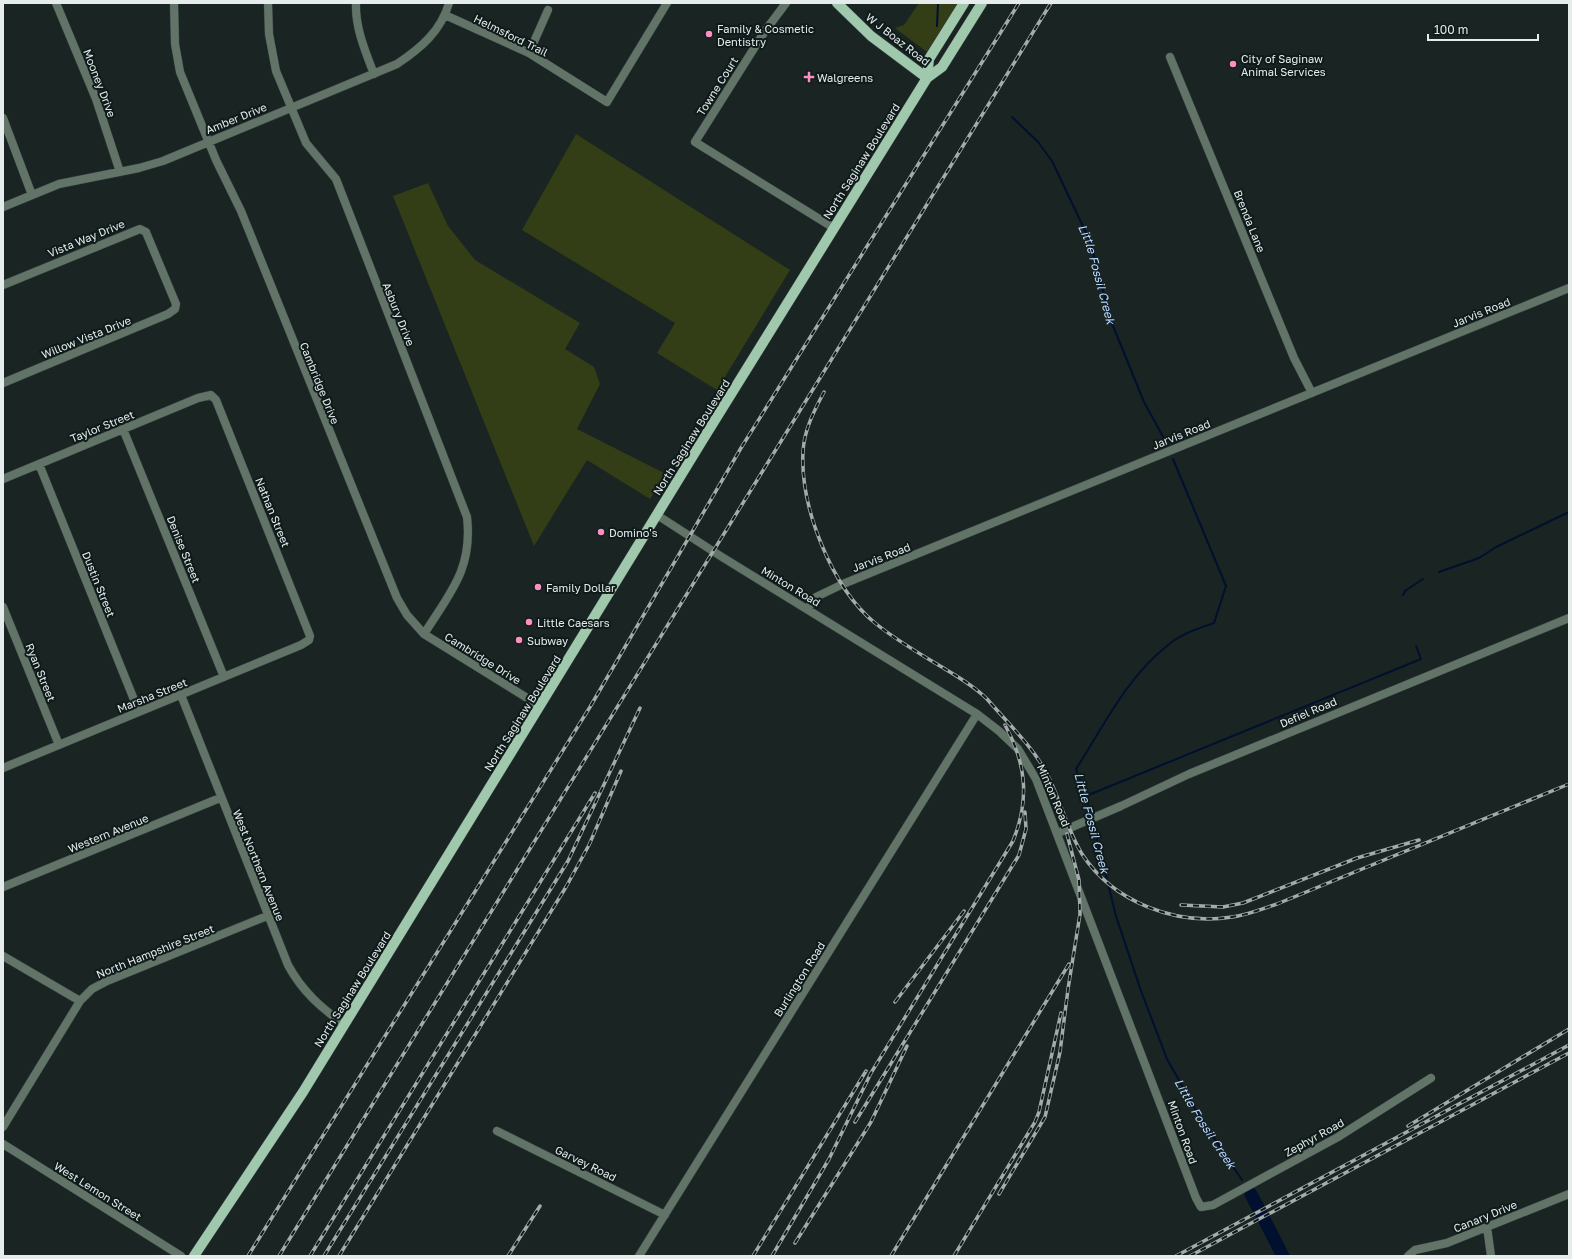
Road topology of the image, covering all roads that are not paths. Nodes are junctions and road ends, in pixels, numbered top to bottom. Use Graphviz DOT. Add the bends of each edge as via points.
graph roads {
  1 [pos="56,3"];
  2 [pos="174,3"];
  3 [pos="268,3"];
  4 [pos="356,3"];
  5 [pos="449,3"];
  6 [pos="667,3"];
  7 [pos="786,3"];
  8 [pos="837,3"];
  9 [pos="964,3"];
  10 [pos="982,3"];
  11 [pos="548,10"];
  12 [pos="445,15"];
  13 [pos="529,54"];
  14 [pos="1170,57"];
  15 [pos="374,74"];
  16 [pos="927,78"];
  17 [pos="290,108"];
  18 [pos="3,118"];
  19 [pos="208,141"];
  20 [pos="120,172"];
  21 [pos="32,195"];
  22 [pos="3,207"];
  23 [pos="834,228"];
  24 [pos="3,285"];
  25 [pos="1569,288"];
  26 [pos="175,308"];
  27 [pos="3,383"];
  28 [pos="1312,393"];
  29 [pos="211,395"];
  30 [pos="123,429"];
  31 [pos="39,464"];
  32 [pos="3,479"];
  33 [pos="657,515"];
  34 [pos="3,607"];
  35 [pos="807,609"];
  36 [pos="1569,618"];
  37 [pos="424,634"];
  38 [pos="309,640"];
  39 [pos="224,677"];
  40 [pos="180,695"];
  41 [pos="540,706"];
  42 [pos="139,712"];
  43 [pos="977,714"];
  44 [pos="59,745"];
  45 [pos="3,768"];
  46 [pos="220,798"];
  47 [pos="1058,833"];
  48 [pos="3,887"];
  49 [pos="267,916"];
  50 [pos="3,956"];
  51 [pos="80,1001"];
  52 [pos="344,1024"];
  53 [pos="1431,1078"];
  54 [pos="3,1127"];
  55 [pos="497,1131"];
  56 [pos="3,1144"];
  57 [pos="1569,1194"];
  58 [pos="1204,1207"];
  59 [pos="665,1215"];
  60 [pos="1487,1227"];
  61 [pos="1408,1255"];
  62 [pos="181,1256"];
  63 [pos="194,1256"];
  64 [pos="639,1256"];
  65 [pos="1491,1256"];
  1 -- 20 [label="street, Mooney Drive" via="96,100"];
  2 -- 19 [label="street, Cambridge Drive" via="178,64"];
  3 -- 17 [label="street, Asbury Drive" via="268,34 276,71"];
  4 -- 15 [label="street" via="360,34"];
  5 -- 12 [label="street, Amber Drive"];
  6 -- 13 [label="street, Helmsford Trail" via="607,102"];
  7 -- 23 [label="street, Towne Court" via="695,142"];
  8 -- 16 [label="main road, W J Boaz Road" via="872,36"];
  9 -- 16 [label="main road, North Saginaw Boulevard" via="929,58"];
  10 -- 16 [label="main road, North Saginaw Boulevard" via="942,67"];
  11 -- 13 [label="street"];
  12 -- 13 [label="street, Helmsford Trail"];
  12 -- 15 [label="street, Amber Drive" via="436,31 413,53 397,64"];
  14 -- 28 [label="street, Brenda Lane" via="1294,358"];
  15 -- 17 [label="street, Amber Drive"];
  16 -- 23 [label="main road, North Saginaw Boulevard"];
  17 -- 19 [label="street, Amber Drive"];
  17 -- 37 [label="street, Asbury Drive" via="306,144 336,179 467,517 469,547 460,578"];
  18 -- 21 [label="street"];
  19 -- 20 [label="street, Amber Drive" via="163,161"];
  19 -- 37 [label="street, Cambridge Drive" via="241,211 392,588 407,615"];
  20 -- 21 [label="street, Amber Drive" via="59,184"];
  21 -- 22 [label="street, Amber Drive"];
  23 -- 33 [label="main road, North Saginaw Boulevard"];
  24 -- 26 [label="street, Vista Way Drive" via="140,229 146,232"];
  25 -- 28 [label="street, Jarvis Road"];
  26 -- 27 [label="street, Willow Vista Drive" via="168,314"];
  28 -- 35 [label="street, Jarvis Road" via="843,584 816,597"];
  29 -- 30 [label="street, Taylor Street"];
  29 -- 38 [label="street, Nathan Street" via="216,400 290,584 309,632"];
  30 -- 31 [label="street, Taylor Street"];
  30 -- 39 [label="street, Denise Street"];
  31 -- 32 [label="street, Taylor Street"];
  31 -- 42 [label="street, Dustin Street"];
  33 -- 35 [label="street, Minton Road"];
  33 -- 41 [label="main road, North Saginaw Boulevard"];
  34 -- 44 [label="street, Ryan Street"];
  35 -- 43 [label="street, Minton Road"];
  36 -- 47 [label="street, Defiel Road" via="1189,774"];
  37 -- 41 [label="street, Cambridge Drive"];
  38 -- 39 [label="street, Marsha Street"];
  39 -- 40 [label="street, Marsha Street"];
  40 -- 42 [label="street, Marsha Street"];
  40 -- 46 [label="street, West Northern Avenue"];
  41 -- 52 [label="main road, North Saginaw Boulevard"];
  42 -- 44 [label="street, Marsha Street"];
  43 -- 47 [label="street, Minton Road" via="1018,749 1027,762"];
  43 -- 59 [label="street, Burlington Road"];
  44 -- 45 [label="street, Marsha Street"];
  46 -- 48 [label="street, Western Avenue"];
  46 -- 49 [label="street, West Northern Avenue"];
  47 -- 58 [label="street, Minton Road" via="1196,1198 1201,1207"];
  49 -- 51 [label="street, North Hampshire Street" via="107,981 92,989"];
  49 -- 52 [label="street, West Northern Avenue" via="288,965 299,983 315,1002"];
  50 -- 51 [label="street"];
  51 -- 54 [label="street, North Hampshire Street"];
  52 -- 63 [label="main road, North Saginaw Boulevard" via="303,1092"];
  53 -- 58 [label="street, Zephyr Road" via="1338,1137 1213,1205"];
  55 -- 59 [label="street, Garvey Road"];
  56 -- 62 [label="street, West Lemon Street"];
  57 -- 60 [label="street, Canary Drive"];
  59 -- 64 [label="street, Burlington Road"];
  60 -- 61 [label="street, Canary Drive" via="1447,1243 1414,1250"];
  60 -- 65 [label="street"];
}
